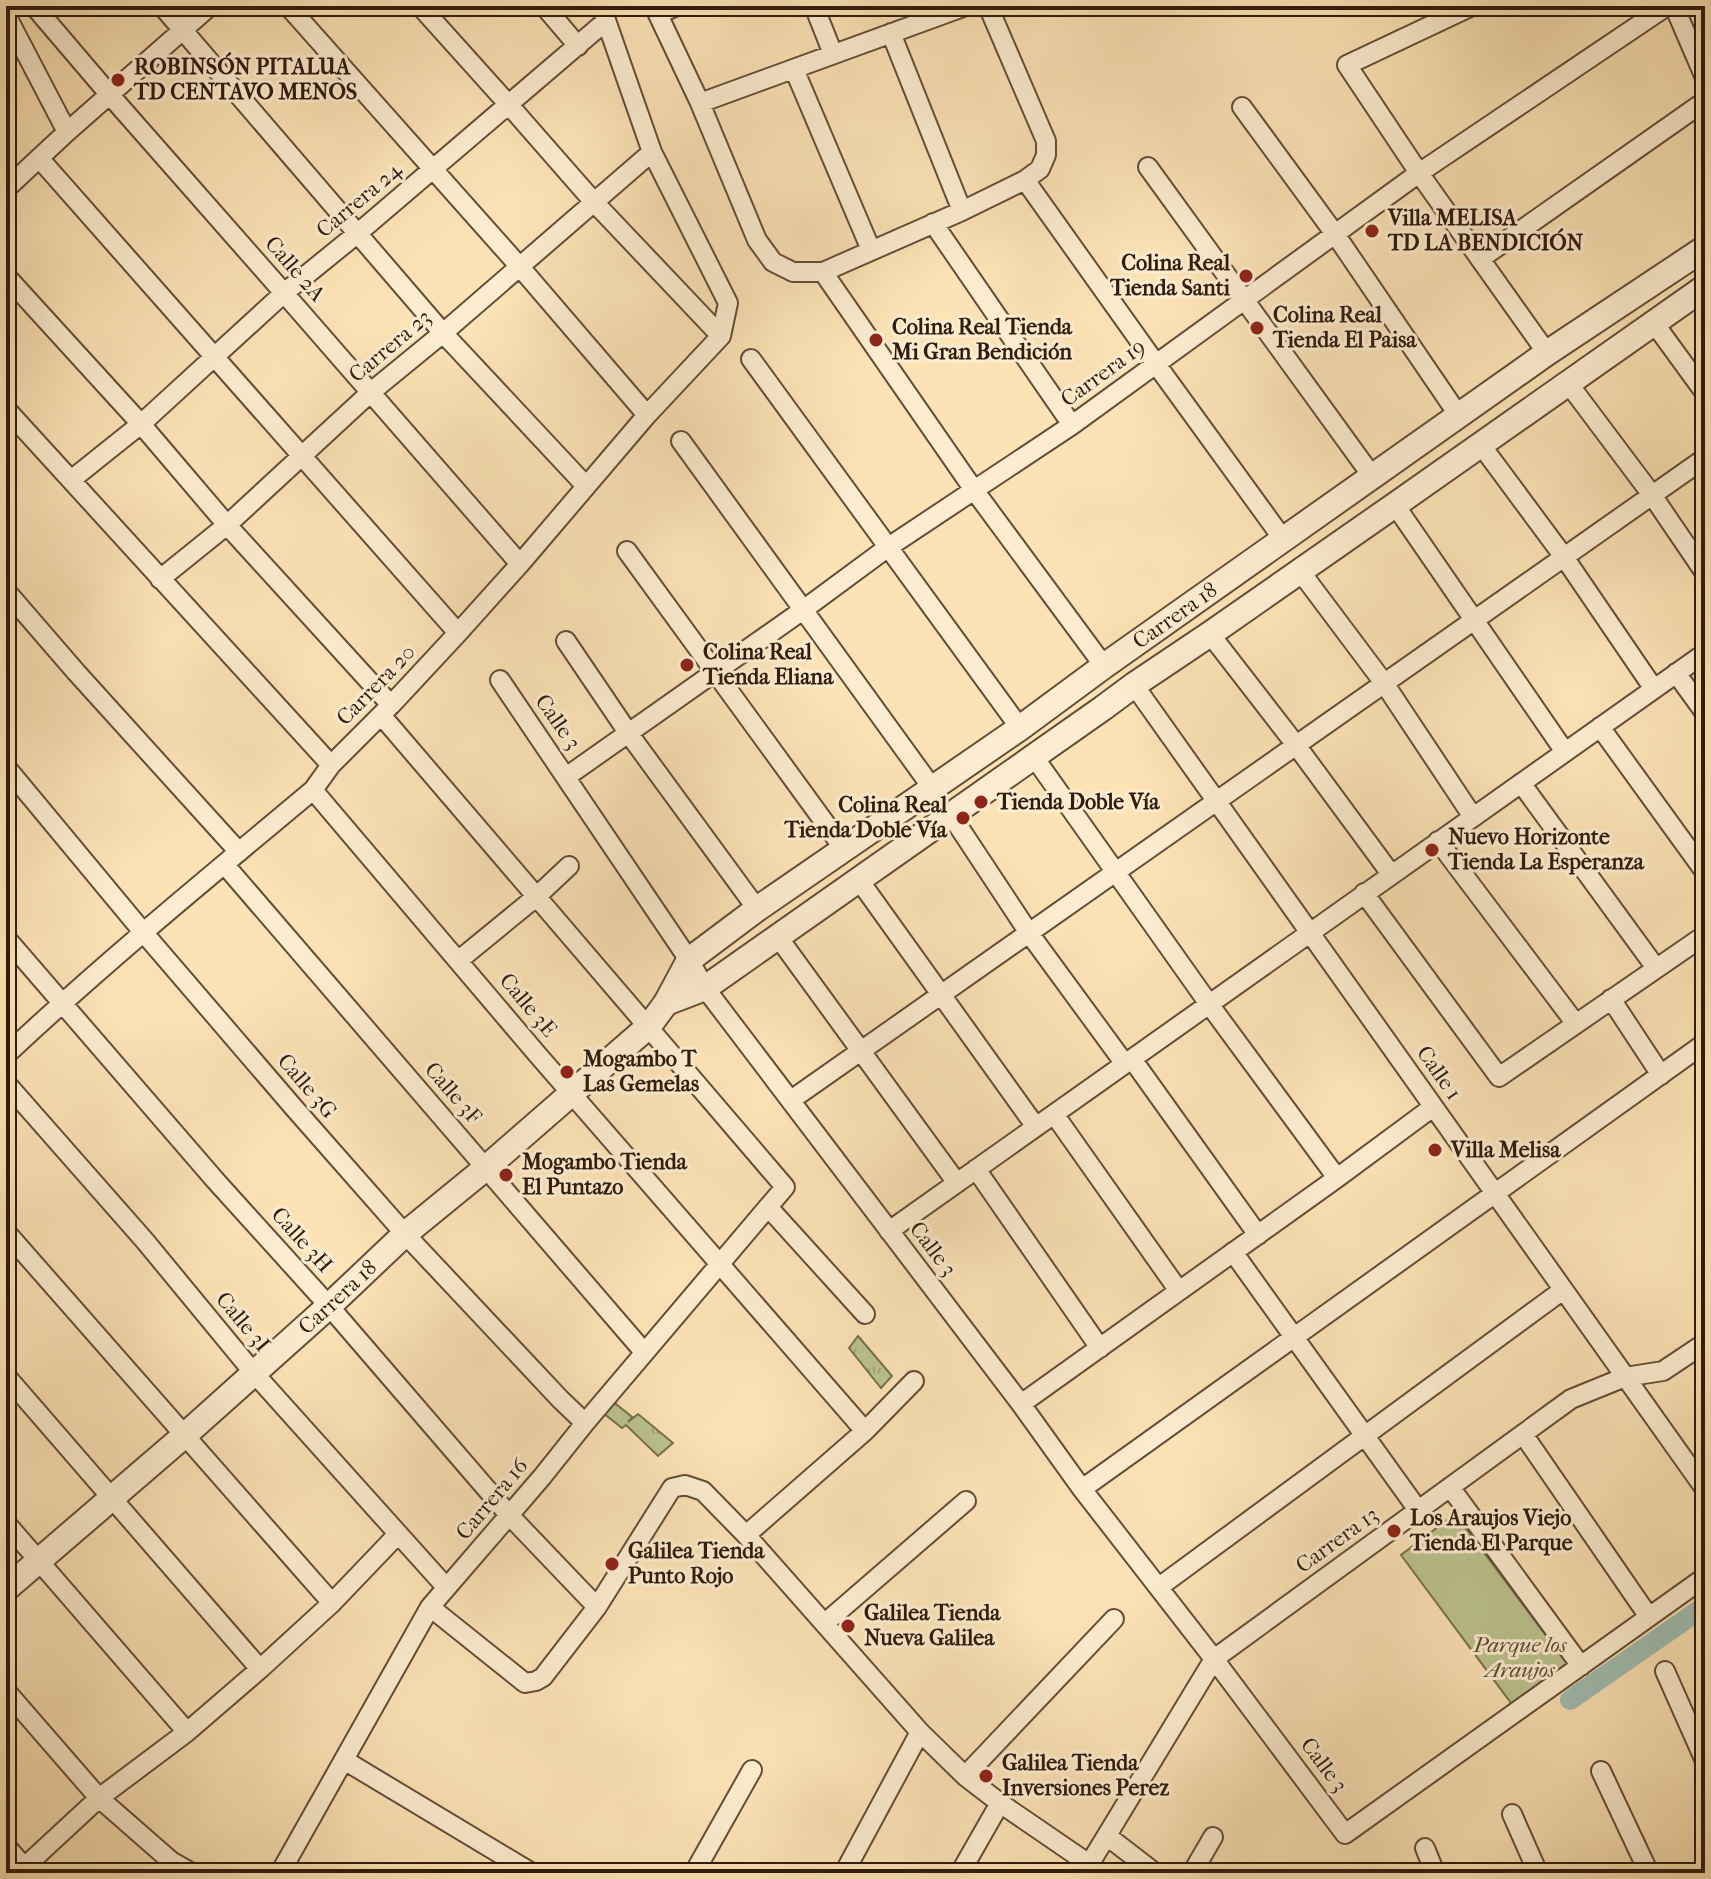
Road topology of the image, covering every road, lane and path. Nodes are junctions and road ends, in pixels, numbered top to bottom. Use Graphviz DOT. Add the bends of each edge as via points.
graph roads {
  1 [pos="34,6"];
  2 [pos="162,6"];
  3 [pos="210,6"];
  4 [pos="288,6"];
  5 [pos="420,6"];
  6 [pos="544,6"];
  7 [pos="677,6"];
  8 [pos="814,6"];
  9 [pos="966,6"];
  10 [pos="988,6"];
  11 [pos="1472,6"];
  12 [pos="1667,6"];
  13 [pos="1674,6"];
  14 [pos="656,10"];
  15 [pos="604,14"];
  16 [pos="6,15"];
  17 [pos="183,29"];
  18 [pos="891,33"];
  19 [pos="578,46"];
  20 [pos="833,54"];
  21 [pos="794,69"];
  22 [pos="1705,78"];
  23 [pos="109,94"];
  24 [pos="1705,101"];
  25 [pos="700,103"];
  26 [pos="509,105"];
  27 [pos="1242,107"];
  28 [pos="67,132"];
  29 [pos="652,152"];
  30 [pos="39,158"];
  31 [pos="1148,167"];
  32 [pos="433,169"];
  33 [pos="1419,173"];
  34 [pos="1025,180"];
  35 [pos="6,189"];
  36 [pos="593,201"];
  37 [pos="962,211"];
  38 [pos="933,223"];
  39 [pos="358,233"];
  40 [pos="1335,234"];
  41 [pos="1705,248"];
  42 [pos="871,250"];
  43 [pos="1480,259"];
  44 [pos="520,267"];
  45 [pos="823,272"];
  46 [pos="6,276"];
  47 [pos="1705,287"];
  48 [pos="284,293"];
  49 [pos="1246,301"];
  50 [pos="1654,323"];
  51 [pos="443,333"];
  52 [pos="721,336"];
  53 [pos="1547,353"];
  54 [pos="215,356"];
  55 [pos="751,359"];
  56 [pos="1156,364"];
  57 [pos="1568,383"];
  58 [pos="371,392"];
  59 [pos="1705,393"];
  60 [pos="6,409"];
  61 [pos="647,415"];
  62 [pos="1459,416"];
  63 [pos="141,424"];
  64 [pos="1072,425"];
  65 [pos="1431,435"];
  66 [pos="681,441"];
  67 [pos="1481,445"];
  68 [pos="302,456"];
  69 [pos="1705,458"];
  70 [pos="1450,465"];
  71 [pos="1372,476"];
  72 [pos="71,480"];
  73 [pos="586,486"];
  74 [pos="974,490"];
  75 [pos="1652,495"];
  76 [pos="1395,505"];
  77 [pos="227,525"];
  78 [pos="1283,539"];
  79 [pos="887,548"];
  80 [pos="627,551"];
  81 [pos="1564,557"];
  82 [pos="520,564"];
  83 [pos="1300,571"];
  84 [pos="1705,573"];
  85 [pos="160,579"];
  86 [pos="6,591"];
  87 [pos="803,610"];
  88 [pos="1475,619"];
  89 [pos="458,633"];
  90 [pos="1210,634"];
  91 [pos="566,641"];
  92 [pos="1705,653"];
  93 [pos="1104,666"];
  94 [pos="714,672"];
  95 [pos="1676,673"];
  96 [pos="500,680"];
  97 [pos="1384,683"];
  98 [pos="1134,685"];
  99 [pos="1654,689"];
  100 [pos="386,710"];
  101 [pos="1705,713"];
  102 [pos="1600,727"];
  103 [pos="1020,728"];
  104 [pos="629,734"];
  105 [pos="1296,745"];
  106 [pos="1565,752"];
  107 [pos="1034,757"];
  108 [pos="331,765"];
  109 [pos="6,767"];
  110 [pos="566,777"];
  111 [pos="1521,783"];
  112 [pos="933,789"];
  113 [pos="313,790"];
  114 [pos="1217,801"];
  115 [pos="951,815"];
  116 [pos="1473,817"];
  117 [pos="882,822"];
  118 [pos="1438,841"];
  119 [pos="844,849"];
  120 [pos="901,850"];
  121 [pos="239,852"];
  122 [pos="225,865"];
  123 [pos="569,866"];
  124 [pos="1116,871"];
  125 [pos="1705,872"];
  126 [pos="1391,874"];
  127 [pos="859,880"];
  128 [pos="1364,893"];
  129 [pos="536,897"];
  130 [pos="757,909"];
  131 [pos="143,932"];
  132 [pos="1309,932"];
  133 [pos="1029,933"];
  134 [pos="1705,935"];
  135 [pos="778,937"];
  136 [pos="6,938"];
  137 [pos="459,960"];
  138 [pos="689,960"];
  139 [pos="1656,968"];
  140 [pos="705,988"];
  141 [pos="942,994"];
  142 [pos="1611,999"];
  143 [pos="62,1002"];
  144 [pos="666,1003"];
  145 [pos="1209,1004"];
  146 [pos="1576,1024"];
  147 [pos="649,1026"];
  148 [pos="1705,1043"];
  149 [pos="861,1051"];
  150 [pos="6,1055"];
  151 [pos="1128,1061"];
  152 [pos="1661,1075"];
  153 [pos="6,1083"];
  154 [pos="571,1093"];
  155 [pos="791,1100"];
  156 [pos="1433,1107"];
  157 [pos="1054,1114"];
  158 [pos="1036,1127"];
  159 [pos="487,1167"];
  160 [pos="976,1169"];
  161 [pos="1337,1178"];
  162 [pos="957,1183"];
  163 [pos="1495,1194"];
  164 [pos="768,1207"];
  165 [pos="889,1231"];
  166 [pos="6,1232"];
  167 [pos="405,1234"];
  168 [pos="1258,1235"];
  169 [pos="1233,1252"];
  170 [pos="720,1263"];
  171 [pos="1563,1290"];
  172 [pos="1179,1291"];
  173 [pos="329,1306"];
  174 [pos="865,1314"];
  175 [pos="1294,1337"];
  176 [pos="1705,1343"];
  177 [pos="1100,1348"];
  178 [pos="644,1352"];
  179 [pos="253,1372"];
  180 [pos="6,1376"];
  181 [pos="1625,1377"];
  182 [pos="914,1381"];
  183 [pos="1021,1404"];
  184 [pos="585,1423"];
  185 [pos="865,1431"];
  186 [pos="1523,1434"];
  187 [pos="185,1435"];
  188 [pos="1365,1436"];
  189 [pos="1450,1487"];
  190 [pos="1082,1489"];
  191 [pos="1705,1489"];
  192 [pos="112,1497"];
  193 [pos="966,1501"];
  194 [pos="1418,1510"];
  195 [pos="509,1515"];
  196 [pos="6,1523"];
  197 [pos="398,1534"];
  198 [pos="746,1535"];
  199 [pos="38,1560"];
  200 [pos="1705,1577"];
  201 [pos="446,1587"];
  202 [pos="1159,1587"];
  203 [pos="6,1589"];
  204 [pos="332,1603"];
  205 [pos="430,1607"];
  206 [pos="597,1607"];
  207 [pos="1649,1617"];
  208 [pos="1114,1619"];
  209 [pos="825,1623"];
  210 [pos="1214,1659"];
  211 [pos="1581,1666"];
  212 [pos="260,1669"];
  213 [pos="1665,1671"];
  214 [pos="6,1691"];
  215 [pos="187,1732"];
  216 [pos="920,1732"];
  217 [pos="344,1760"];
  218 [pos="1705,1761"];
  219 [pos="752,1770"];
  220 [pos="1601,1771"];
  221 [pos="965,1776"];
  222 [pos="99,1798"];
  223 [pos="1000,1803"];
  224 [pos="1512,1814"];
  225 [pos="1107,1836"];
  226 [pos="1213,1837"];
  227 [pos="6,1846"];
  228 [pos="1425,1848"];
  229 [pos="1086,1869"];
  230 [pos="24,1871"];
  231 [pos="192,1873"];
  232 [pos="280,1873"];
  233 [pos="532,1873"];
  234 [pos="694,1873"];
  235 [pos="844,1873"];
  236 [pos="960,1873"];
  237 [pos="1155,1873"];
  238 [pos="1192,1873"];
  239 [pos="1435,1873"];
  240 [pos="1538,1873"];
  241 [pos="1649,1873"];
  1 -- 23 [label="street, Calle 2A"];
  2 -- 17 [label="street"];
  3 -- 17 [label="street"];
  4 -- 32 [label="street"];
  5 -- 26 [label="street"];
  6 -- 19 [label="street"];
  7 -- 14 [label="street"];
  8 -- 20 [label="street"];
  9 -- 18 [label="street"];
  10 -- 34 [label="street" via="1046,141 1040,169"];
  11 -- 33 [label="street" via="1347,65"];
  12 -- 33 [label="street, Carrera 19"];
  13 -- 22 [label="street"];
  14 -- 25 [label="street"];
  15 -- 19 [label="street, Carrera 24"];
  15 -- 29 [label="street"];
  16 -- 28 [label="street"];
  17 -- 23 [label="street"];
  17 -- 39 [label="street"];
  18 -- 20 [label="street"];
  18 -- 37 [label="street"];
  19 -- 26 [label="street, Carrera 24"];
  20 -- 21 [label="street"];
  21 -- 25 [label="street"];
  21 -- 42 [label="street"];
  23 -- 28 [label="street"];
  23 -- 48 [label="street, Calle 2A"];
  24 -- 43 [label="street"];
  25 -- 45 [label="street" via="757,240 773,262 793,272"];
  26 -- 32 [label="street, Carrera 24"];
  26 -- 36 [label="street"];
  27 -- 40 [label="street"];
  28 -- 30 [label="street"];
  29 -- 36 [label="street, Carrera 23"];
  29 -- 52 [label="street" via="728,303"];
  30 -- 35 [label="street"];
  30 -- 54 [label="street"];
  31 -- 49 [label="street"];
  32 -- 39 [label="street, Carrera 24"];
  32 -- 44 [label="street"];
  33 -- 40 [label="street, Carrera 19"];
  33 -- 43 [label="street"];
  34 -- 37 [label="street"];
  34 -- 56 [label="street"];
  36 -- 44 [label="street, Carrera 23"];
  36 -- 52 [label="street"];
  37 -- 38 [label="street"];
  38 -- 42 [label="street"];
  38 -- 64 [label="street"];
  39 -- 48 [label="street, Carrera 24"];
  39 -- 51 [label="street"];
  40 -- 49 [label="street, Carrera 19"];
  40 -- 62 [label="street"];
  41 -- 53 [label="street, Carrera 18"];
  42 -- 45 [label="street"];
  43 -- 53 [label="street"];
  44 -- 51 [label="street, Carrera 23"];
  44 -- 61 [label="street"];
  45 -- 74 [label="street"];
  46 -- 63 [label="street"];
  47 -- 50 [label="street, Carrera 18"];
  48 -- 54 [label="street, Carrera 24"];
  48 -- 58 [label="street, Calle 2A"];
  49 -- 56 [label="street, Carrera 19"];
  49 -- 71 [label="street"];
  50 -- 57 [label="street, Carrera 18"];
  50 -- 59 [label="street"];
  51 -- 58 [label="street, Carrera 23"];
  51 -- 73 [label="street"];
  52 -- 61 [label="street, Carrera 20"];
  53 -- 62 [label="street, Carrera 18"];
  54 -- 63 [label="street, Carrera 24"];
  54 -- 68 [label="street"];
  55 -- 79 [label="street"];
  56 -- 64 [label="street, Carrera 19"];
  56 -- 78 [label="street"];
  57 -- 67 [label="street, Carrera 18"];
  57 -- 75 [label="street"];
  58 -- 68 [label="street, Carrera 23"];
  58 -- 82 [label="street, Calle 2A"];
  60 -- 72 [label="street"];
  61 -- 73 [label="street, Carrera 20"];
  62 -- 65 [label="street, Carrera 18"];
  63 -- 72 [label="street, Carrera 24"];
  63 -- 77 [label="street"];
  64 -- 74 [label="street, Carrera 19"];
  65 -- 70 [label="street"];
  65 -- 71 [label="street, Carrera 18"];
  66 -- 87 [label="street"];
  67 -- 70 [label="street, Carrera 18"];
  67 -- 81 [label="street"];
  68 -- 77 [label="street, Carrera 23"];
  68 -- 89 [label="street"];
  69 -- 75 [label="street"];
  70 -- 76 [label="street, Carrera 18"];
  71 -- 78 [label="street, Carrera 18"];
  72 -- 85 [label="street"];
  73 -- 82 [label="street, Carrera 20"];
  74 -- 79 [label="street, Carrera 19"];
  74 -- 93 [label="street"];
  75 -- 81 [label="street"];
  75 -- 84 [label="street"];
  76 -- 83 [label="street, Carrera 18"];
  76 -- 88 [label="street"];
  77 -- 85 [label="street, Carrera 23"];
  77 -- 100 [label="street"];
  78 -- 93 [label="street, Carrera 18"];
  79 -- 87 [label="street, Carrera 19"];
  79 -- 103 [label="street"];
  80 -- 94 [label="street"];
  81 -- 88 [label="street"];
  81 -- 99 [label="street"];
  82 -- 89 [label="street, Carrera 20"];
  83 -- 90 [label="street, Carrera 18"];
  83 -- 97 [label="street"];
  85 -- 108 [label="street"];
  86 -- 121 [label="street"];
  87 -- 94 [label="street, Carrera 19"];
  87 -- 112 [label="street"];
  88 -- 97 [label="street"];
  88 -- 106 [label="street"];
  89 -- 100 [label="street, Carrera 20"];
  90 -- 98 [label="street, Carrera 18"];
  90 -- 105 [label="street"];
  91 -- 104 [label="street"];
  92 -- 95 [label="street"];
  93 -- 103 [label="street, Carrera 18"];
  94 -- 104 [label="street, Carrera 19"];
  94 -- 119 [label="street"];
  95 -- 99 [label="street"];
  95 -- 101 [label="street"];
  96 -- 110 [label="street, Calle 3"];
  97 -- 105 [label="street"];
  97 -- 116 [label="street"];
  98 -- 107 [label="street, Carrera 18"];
  98 -- 114 [label="street, Calle 1"];
  99 -- 102 [label="street"];
  100 -- 108 [label="street, Carrera 20"];
  100 -- 129 [label="street"];
  102 -- 106 [label="street"];
  102 -- 125 [label="street"];
  103 -- 112 [label="street, Carrera 18"];
  104 -- 110 [label="street, Carrera 19"];
  104 -- 130 [label="street"];
  105 -- 114 [label="street"];
  105 -- 126 [label="street"];
  106 -- 111 [label="street"];
  107 -- 115 [label="street, Carrera 18"];
  107 -- 124 [label="street"];
  108 -- 113 [label="street, Carrera 20"];
  109 -- 131 [label="street, Calle 3G"];
  110 -- 138 [label="street, Calle 3"];
  111 -- 116 [label="street"];
  111 -- 139 [label="street"];
  112 -- 117 [label="street, Carrera 18"];
  113 -- 121 [label="street, Carrera 20"];
  113 -- 137 [label="street, Calle 3E"];
  114 -- 124 [label="street"];
  114 -- 132 [label="street, Calle 1"];
  115 -- 120 [label="street, Carrera 18"];
  115 -- 133 [label="street"];
  116 -- 118 [label="street"];
  117 -- 119 [label="street, Carrera 18"];
  117 -- 120 [label="street"];
  118 -- 126 [label="street"];
  118 -- 146 [label="street"];
  119 -- 130 [label="street, Carrera 18"];
  120 -- 127 [label="street, Carrera 18"];
  121 -- 122 [label="street, Carrera 20"];
  122 -- 131 [label="street, Carrera 20"];
  122 -- 159 [label="street, Calle 3F"];
  123 -- 129 [label="street"];
  124 -- 133 [label="street"];
  124 -- 145 [label="street"];
  126 -- 128 [label="street"];
  127 -- 135 [label="street, Carrera 18"];
  127 -- 141 [label="street"];
  128 -- 132 [label="street"];
  128 -- 146 [label="street" via="1499,1077"];
  129 -- 137 [label="street"];
  129 -- 147 [label="street"];
  130 -- 138 [label="street, Carrera 18"];
  131 -- 143 [label="street, Carrera 20"];
  131 -- 167 [label="street, Calle 3G"];
  132 -- 145 [label="street"];
  132 -- 156 [label="street, Calle 1"];
  133 -- 141 [label="street"];
  133 -- 151 [label="street"];
  134 -- 139 [label="street"];
  135 -- 140 [label="street, Carrera 18"];
  135 -- 149 [label="street"];
  136 -- 143 [label="street, Calle 3H"];
  137 -- 154 [label="street, Calle 3E"];
  138 -- 140 [label="street, Calle 3"];
  138 -- 144 [label="street, Carrera 18"];
  139 -- 142 [label="street"];
  140 -- 144 [label="street, Carrera 18"];
  140 -- 155 [label="street, Calle 3"];
  141 -- 149 [label="street"];
  141 -- 158 [label="street"];
  142 -- 146 [label="street"];
  142 -- 152 [label="street"];
  143 -- 150 [label="street, Carrera 20"];
  143 -- 173 [label="street, Calle 3H"];
  144 -- 147 [label="street, Carrera 18"];
  145 -- 151 [label="street"];
  145 -- 161 [label="street"];
  147 -- 154 [label="street, Carrera 18"];
  147 -- 164 [label="street, Carrera 16" via="785,1187"];
  148 -- 152 [label="street"];
  149 -- 155 [label="street"];
  149 -- 162 [label="street"];
  151 -- 157 [label="street"];
  151 -- 168 [label="street"];
  152 -- 163 [label="street"];
  153 -- 179 [label="street, Calle 3I"];
  154 -- 159 [label="street, Carrera 18"];
  154 -- 170 [label="street, Calle 3E"];
  155 -- 165 [label="street, Calle 3"];
  156 -- 161 [label="street"];
  156 -- 163 [label="street, Calle 1"];
  157 -- 158 [label="street"];
  157 -- 172 [label="street"];
  158 -- 160 [label="street"];
  159 -- 167 [label="street, Carrera 18"];
  159 -- 178 [label="street, Calle 3F"];
  160 -- 162 [label="street"];
  160 -- 177 [label="street"];
  161 -- 168 [label="street"];
  162 -- 165 [label="street"];
  163 -- 171 [label="street, Calle 1"];
  163 -- 175 [label="street"];
  164 -- 170 [label="street, Carrera 16"];
  164 -- 174 [label="street"];
  165 -- 183 [label="street, Calle 3"];
  166 -- 187 [label="street"];
  167 -- 173 [label="street, Carrera 18"];
  167 -- 184 [label="street, Calle 3G"];
  168 -- 169 [label="street"];
  169 -- 172 [label="street"];
  169 -- 175 [label="street"];
  170 -- 178 [label="street, Carrera 16"];
  170 -- 185 [label="street, Calle 3E"];
  171 -- 181 [label="street, Calle 1"];
  171 -- 188 [label="street"];
  172 -- 177 [label="street"];
  173 -- 179 [label="street, Carrera 18"];
  173 -- 195 [label="street, Calle 3H"];
  175 -- 188 [label="street"];
  175 -- 190 [label="street"];
  176 -- 181 [label="street, Carrera 13" via="1663,1371"];
  177 -- 183 [label="street"];
  178 -- 184 [label="street, Carrera 16"];
  179 -- 187 [label="street, Carrera 18"];
  179 -- 197 [label="street, Calle 3I"];
  180 -- 192 [label="street"];
  181 -- 186 [label="street, Carrera 13" via="1571,1399"];
  181 -- 191 [label="street, Calle 1"];
  182 -- 185 [label="street"];
  183 -- 190 [label="street, Calle 3"];
  184 -- 195 [label="street, Carrera 16"];
  185 -- 198 [label="street"];
  186 -- 189 [label="street, Carrera 13"];
  186 -- 207 [label="street"];
  187 -- 192 [label="street, Carrera 18"];
  187 -- 204 [label="street"];
  188 -- 194 [label="street"];
  188 -- 202 [label="street"];
  189 -- 194 [label="street, Carrera 13"];
  189 -- 211 [label="street"];
  190 -- 202 [label="street, Calle 3"];
  192 -- 199 [label="street, Carrera 18"];
  192 -- 212 [label="street"];
  193 -- 209 [label="street"];
  194 -- 210 [label="street, Carrera 13"];
  195 -- 201 [label="street, Carrera 16"];
  195 -- 206 [label="street, Calle 3H"];
  196 -- 199 [label="street"];
  197 -- 201 [label="street, Calle 3I"];
  197 -- 204 [label="street"];
  198 -- 206 [label="street" via="703,1491 685,1485 672,1488"];
  198 -- 209 [label="street"];
  199 -- 203 [label="street, Carrera 18"];
  199 -- 215 [label="street"];
  200 -- 207 [label="street"];
  201 -- 205 [label="street, Carrera 16"];
  202 -- 210 [label="street, Calle 3"];
  204 -- 212 [label="street"];
  205 -- 206 [label="street" via="525,1683 543,1677"];
  205 -- 217 [label="street, Carrera 16"];
  207 -- 211 [label="street"];
  208 -- 221 [label="street"];
  209 -- 216 [label="street"];
  210 -- 211 [label="street, Calle 3" via="1345,1834"];
  210 -- 225 [label="street, Carrera 13"];
  212 -- 215 [label="street"];
  213 -- 218 [label="street"];
  214 -- 222 [label="street"];
  215 -- 222 [label="street"];
  216 -- 221 [label="street"];
  216 -- 235 [label="street"];
  217 -- 232 [label="street, Carrera 16"];
  217 -- 233 [label="street"];
  219 -- 234 [label="street"];
  220 -- 241 [label="street"];
  221 -- 223 [label="street"];
  222 -- 230 [label="street"];
  222 -- 231 [label="street"];
  223 -- 229 [label="street"];
  223 -- 236 [label="street"];
  224 -- 240 [label="street"];
  225 -- 229 [label="street, Carrera 13"];
  225 -- 237 [label="street"];
  226 -- 238 [label="street"];
  227 -- 230 [label="street"];
  228 -- 239 [label="street"];
}
